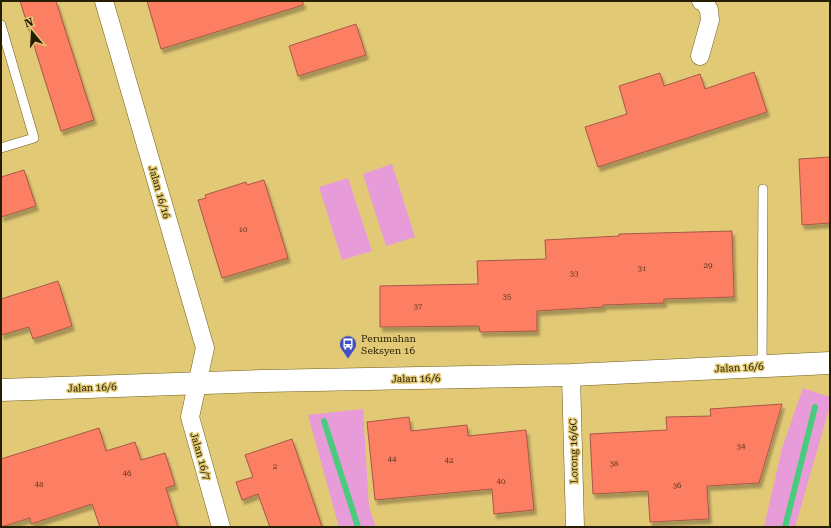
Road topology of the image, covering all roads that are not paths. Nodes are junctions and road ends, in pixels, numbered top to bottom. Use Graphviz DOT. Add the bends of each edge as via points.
graph roads {
  1 [pos="104,1"];
  2 [pos="701,1"];
  3 [pos="1,25"];
  4 [pos="700,56"];
  5 [pos="1,148"];
  6 [pos="763,189"];
  7 [pos="830,363"];
  8 [pos="762,366"];
  9 [pos="571,375"];
  10 [pos="198,384"];
  11 [pos="1,390"];
  12 [pos="222,527"];
  13 [pos="575,527"];
  1 -- 10 [label="street, Jalan 16/16" via="205,348"];
  2 -- 4 [label="street" via="709,10 710,20"];
  3 -- 5 [label="lane" via="34,138"];
  6 -- 8 [label="lane"];
  7 -- 8 [label="street, Jalan 16/6"];
  8 -- 9 [label="street, Jalan 16/6"];
  9 -- 10 [label="street, Jalan 16/6"];
  9 -- 13 [label="street, Lorong 16/6C"];
  10 -- 11 [label="street, Jalan 16/6"];
  10 -- 12 [label="street, Jalan 16/7" via="190,417"];
}
